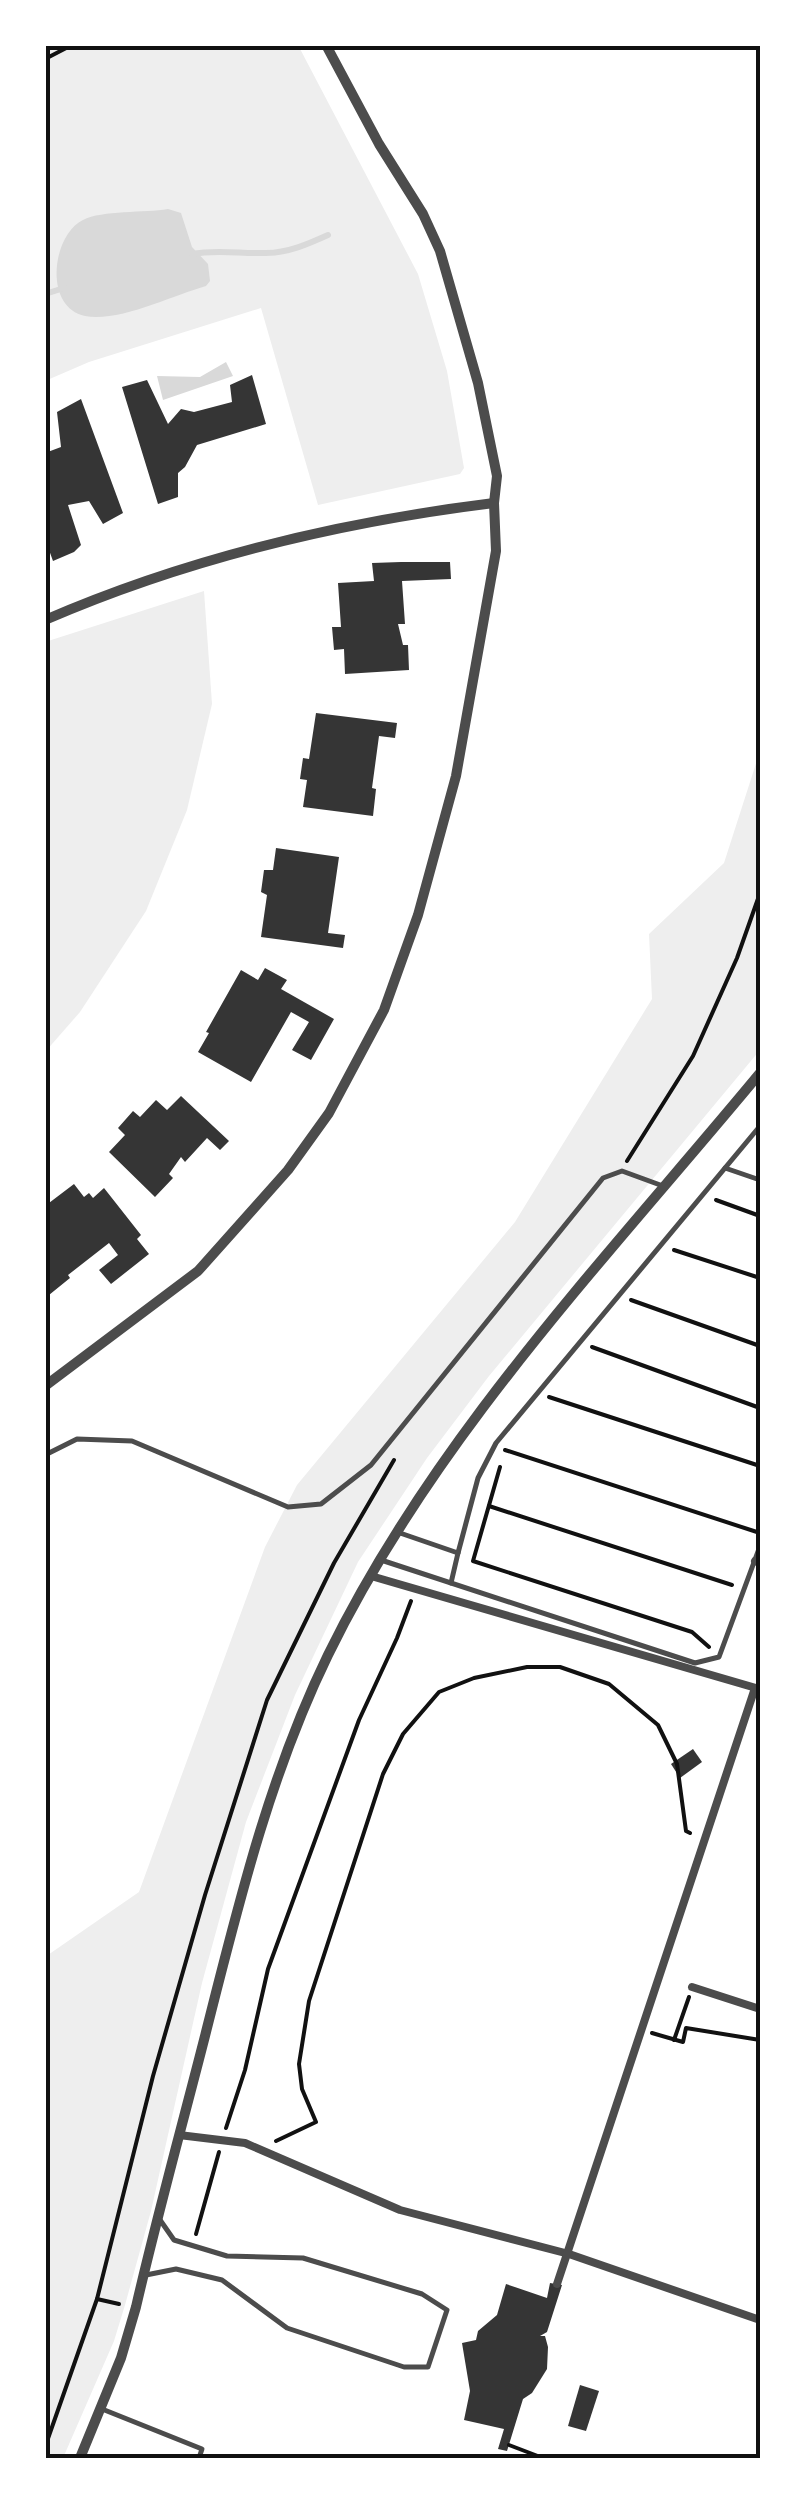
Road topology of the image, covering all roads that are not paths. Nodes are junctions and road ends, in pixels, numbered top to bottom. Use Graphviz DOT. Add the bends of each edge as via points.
graph roads {
  1 [pos="326,45"];
  2 [pos="494,503"];
  3 [pos="45,620"];
  4 [pos="760,1073"];
  5 [pos="760,1126"];
  6 [pos="725,1168"];
  7 [pos="760,1180"];
  8 [pos="666,1187"];
  9 [pos="45,1386"];
  10 [pos="45,1455"];
  11 [pos="398,1532"];
  12 [pos="760,1546"];
  13 [pos="458,1554"];
  14 [pos="380,1560"];
  15 [pos="757,1562"];
  16 [pos="371,1576"];
  17 [pos="451,1583"];
  18 [pos="758,1688"];
  19 [pos="692,1987"];
  20 [pos="760,2009"];
  21 [pos="179,2135"];
  22 [pos="158,2218"];
  23 [pos="569,2254"];
  24 [pos="143,2276"];
  25 [pos="556,2284"];
  26 [pos="760,2320"];
  27 [pos="101,2409"];
  28 [pos="80,2458"];
  29 [pos="200,2458"];
  1 -- 2 [label="street" via="440,251 478,383 496,476"];
  2 -- 3 [label="street" via="236,552"];
  2 -- 9 [label="street" via="496,551 456,776 418,916 361,1056 288,1170 221,1248"];
  4 -- 8 [label="street"];
  5 -- 6 [label="lane"];
  6 -- 7 [label="lane"];
  6 -- 13 [label="lane" via="496,1444 478,1478"];
  8 -- 10 [label="lane" via="622,1171 603,1178 371,1465 321,1504 288,1508 132,1441 77,1439"];
  8 -- 11 [label="street" via="457,1438"];
  11 -- 13 [label="lane"];
  11 -- 14 [label="street"];
  12 -- 15 [label="lane"];
  13 -- 17 [label="lane"];
  14 -- 16 [label="street"];
  14 -- 17 [label="lane"];
  15 -- 17 [label="lane" via="720,1658 695,1663"];
  16 -- 18 [label="street"];
  16 -- 21 [label="street" via="287,1744"];
  18 -- 23 [label="street"];
  19 -- 20 [label="street"];
  21 -- 22 [label="street"];
  21 -- 23 [label="street" via="245,2143 400,2210"];
  22 -- 24 [label="street"];
  22 -- 24 [label="lane" via="174,2240 227,2256 303,2258 422,2294 447,2310 428,2367 404,2367 287,2328 222,2280 176,2269"];
  23 -- 25 [label="street"];
  23 -- 26 [label="street"];
  24 -- 27 [label="street"];
  27 -- 28 [label="street"];
  27 -- 29 [label="lane" via="202,2449"];
}
